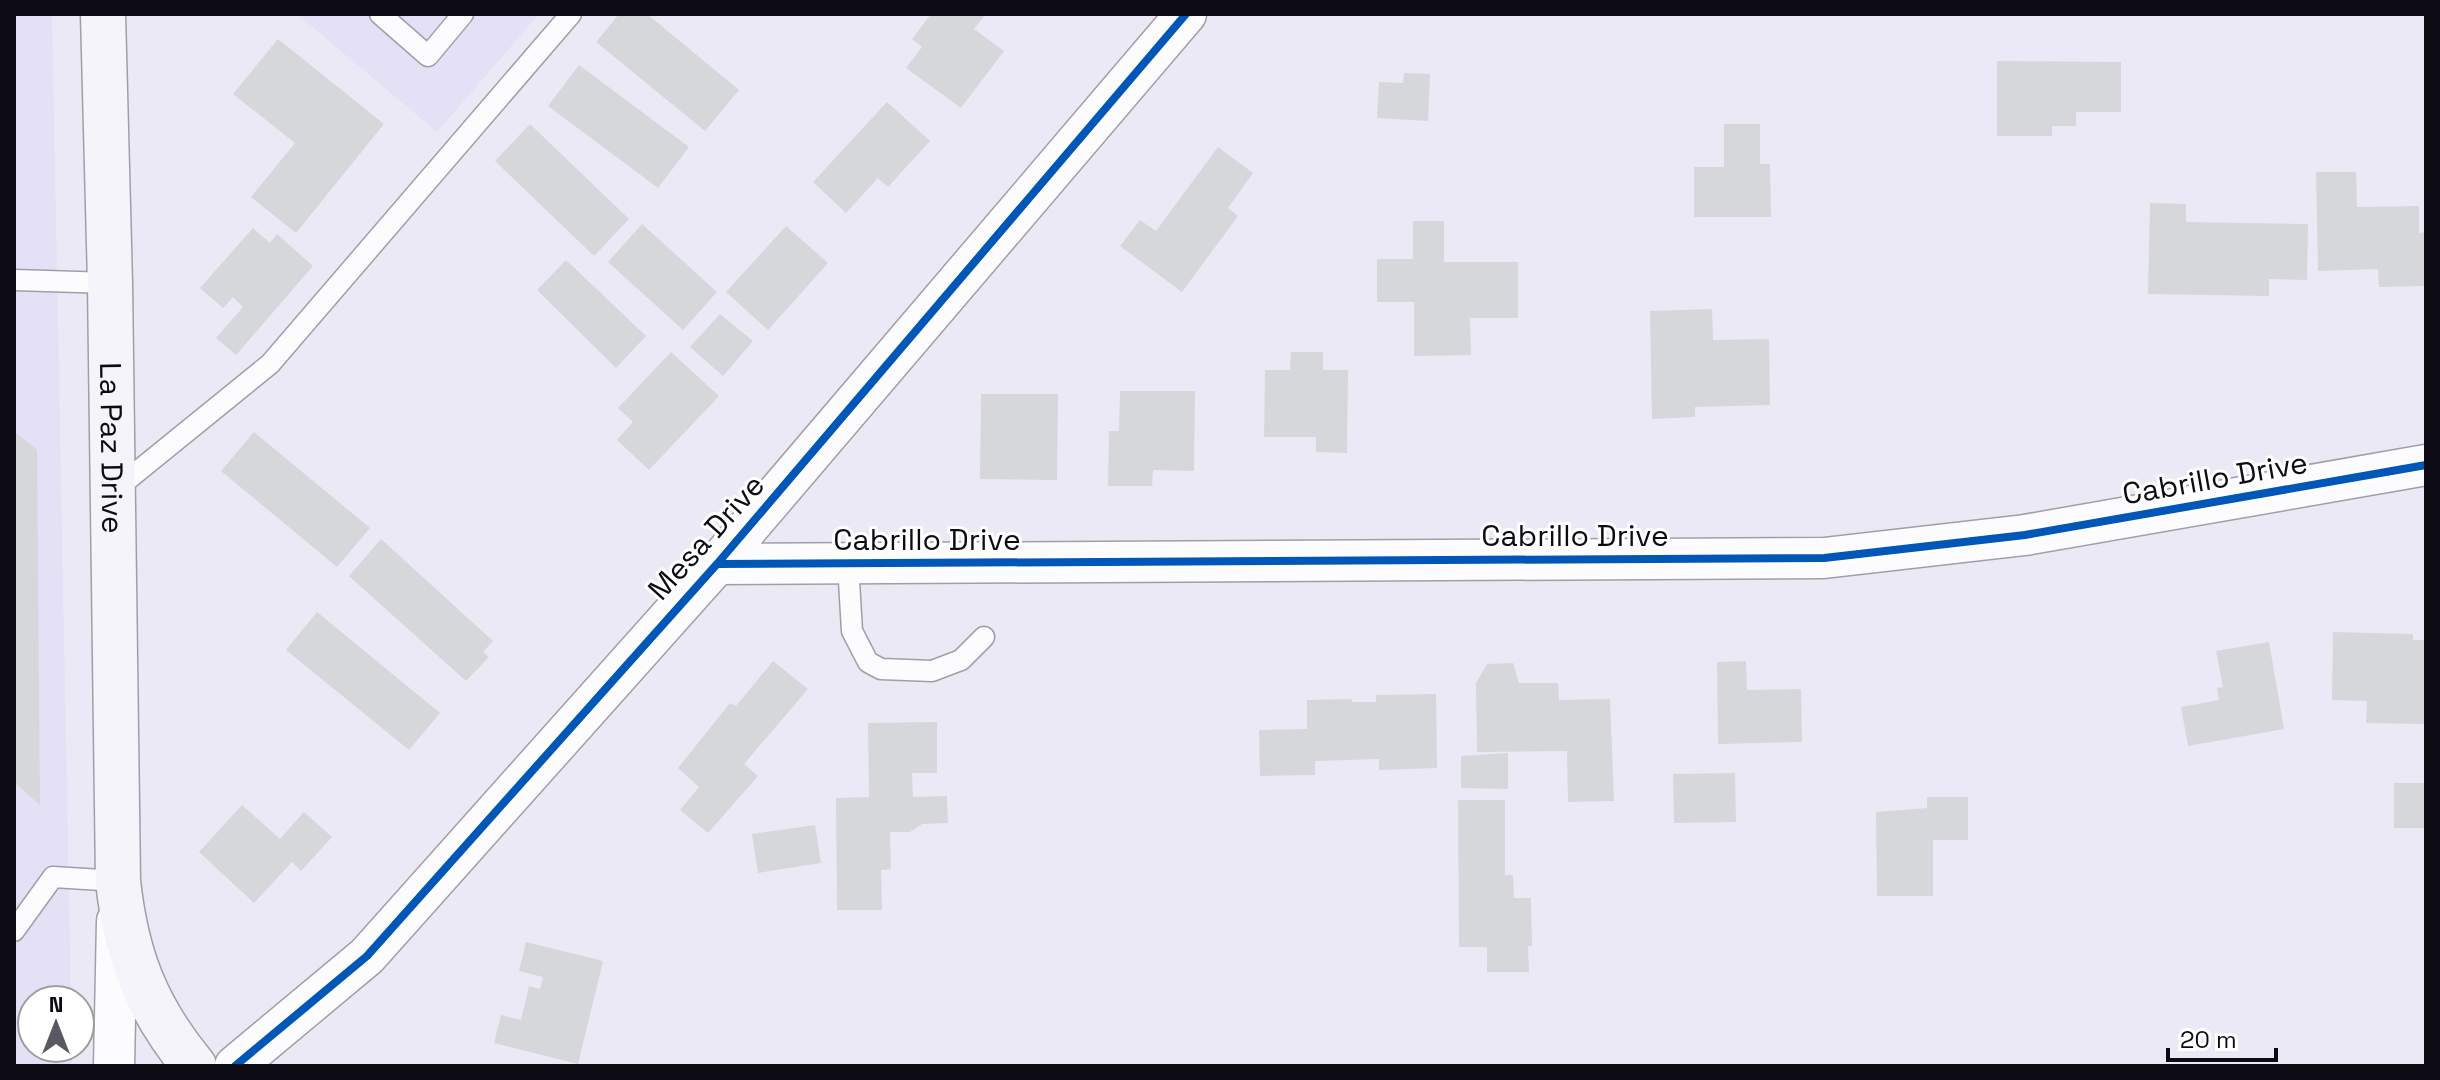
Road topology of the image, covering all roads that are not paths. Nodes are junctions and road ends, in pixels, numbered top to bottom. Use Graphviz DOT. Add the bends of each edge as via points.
graph roads {
  1 [pos="103,14"];
  2 [pos="380,14"];
  3 [pos="463,14"];
  4 [pos="571,14"];
  5 [pos="1186,14"];
  6 [pos="14,280"];
  7 [pos="110,283"];
  8 [pos="2426,465"];
  9 [pos="113,492"];
  10 [pos="717,564"];
  11 [pos="848,564"];
  12 [pos="984,637"];
  13 [pos="118,881"];
  14 [pos="14,931"];
  15 [pos="114,1066"];
  16 [pos="194,1066"];
  17 [pos="235,1066"];
  1 -- 7 [label="main road, La Paz Drive"];
  2 -- 3 [label="lane" via="428,56"];
  4 -- 9 [label="lane" via="270,364"];
  5 -- 10 [label="street, Mesa Drive"];
  6 -- 7 [label="lane"];
  7 -- 9 [label="main road, La Paz Drive"];
  8 -- 11 [label="street, Cabrillo Drive" via="2025,535 1824,558"];
  9 -- 13 [label="main road, La Paz Drive"];
  10 -- 11 [label="street, Cabrillo Drive"];
  10 -- 17 [label="street, Mesa Drive" via="367,956"];
  11 -- 12 [label="lane" via="852,631 868,662 881,669 932,671 961,660"];
  13 -- 14 [label="lane" via="53,877"];
  13 -- 15 [label="street, La Paz Drive"];
  13 -- 16 [label="main road, La Paz Drive" via="130,952 154,1008"];
}
